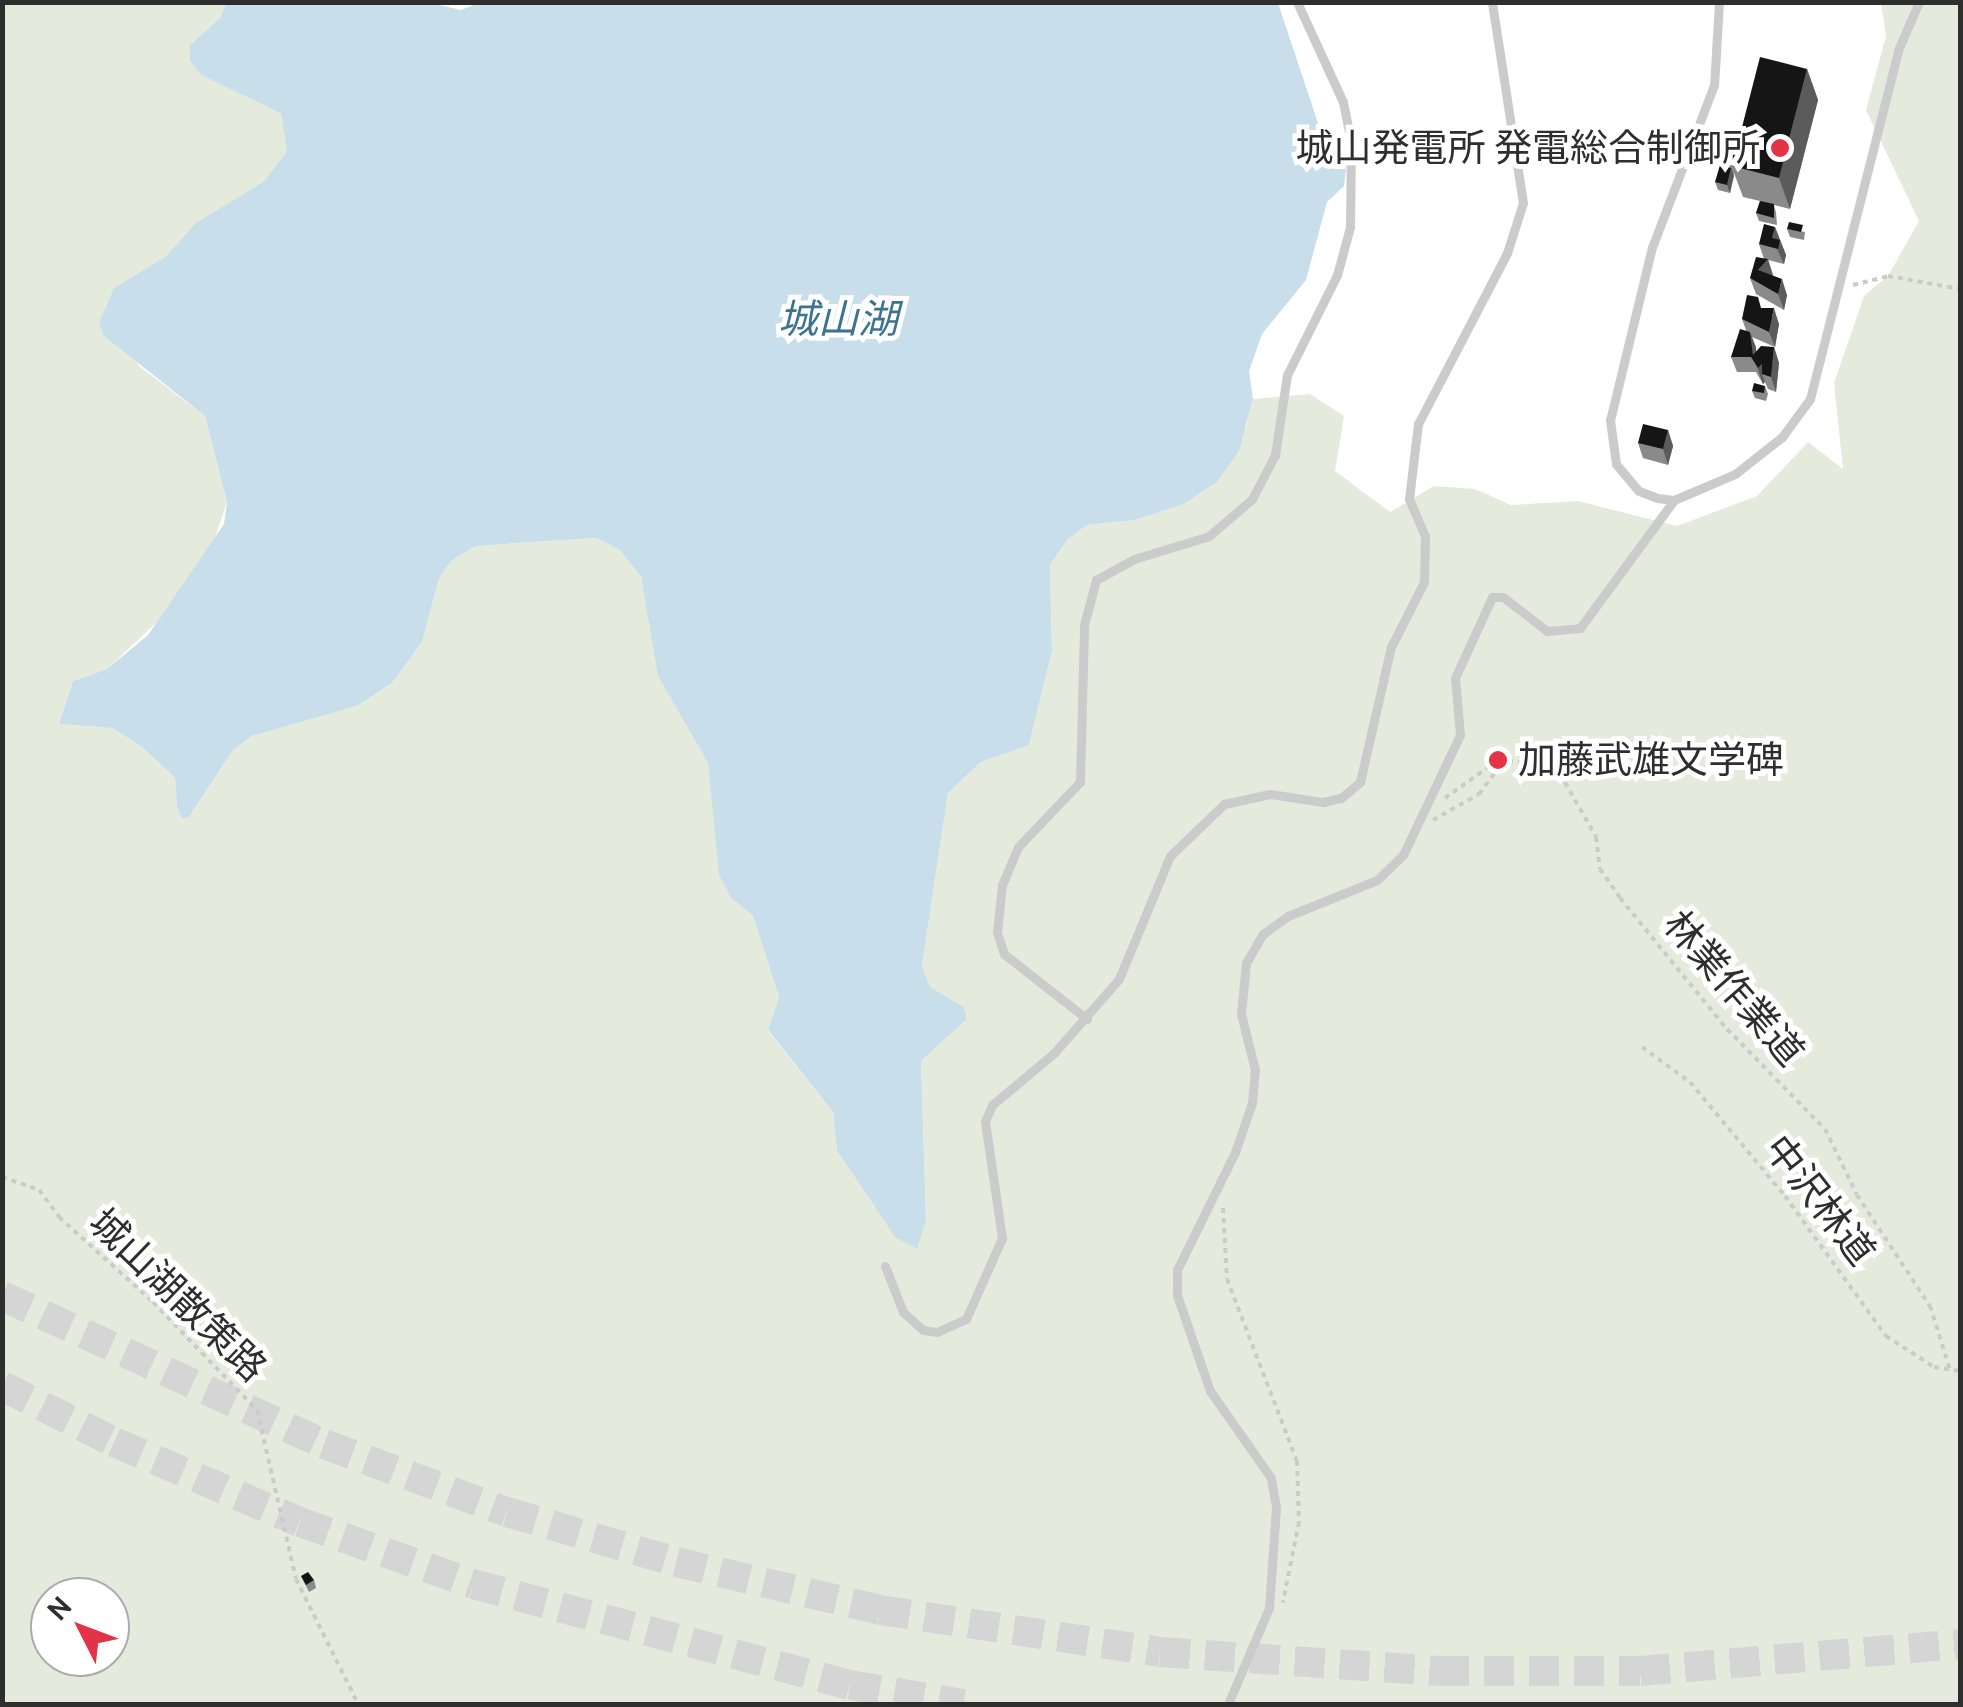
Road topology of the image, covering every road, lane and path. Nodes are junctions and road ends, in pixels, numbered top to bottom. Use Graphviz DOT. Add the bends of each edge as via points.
graph roads {
  1 [pos="1297,2"];
  2 [pos="1492,2"];
  3 [pos="1719,2"];
  4 [pos="1918,2"];
  5 [pos="1960,289"];
  6 [pos="1837,290"];
  7 [pos="1674,500"];
  8 [pos="1501,766"];
  9 [pos="1424,812"];
  10 [pos="1419,825"];
  11 [pos="1087,1019"];
  12 [pos="1642,1047"];
  13 [pos="2,1178"];
  14 [pos="1218,1184"];
  15 [pos="885,1266"];
  16 [pos="1950,1370"];
  17 [pos="1960,1371"];
  18 [pos="1280,1613"];
  19 [pos="358,1704"];
  20 [pos="1228,1704"];
  1 -- 11 [label="lane" via="1342,102 1351,142 1350,226 1337,274 1288,375 1275,455 1252,499 1209,536 1134,559 1096,580 1084,624 1080,782 1018,847 1002,884 997,932 1004,954"];
  2 -- 11 [label="lane" via="1522,203 1507,253 1418,424 1409,498 1424,536 1424,582 1392,647 1360,782 1341,798 1323,802 1284,794 1240,798 1198,824 1170,856 1119,979"];
  3 -- 7 [label="lane" via="1714,86 1652,247 1610,420 1611,446 1628,481"];
  4 -- 6 [label="lane" via="1898,50"];
  5 -- 6 [label="path" via="1888,276"];
  6 -- 7 [label="lane" via="1802,414 1746,466"];
  7 -- 9 [label="lane" via="1580,628 1547,631 1492,597 1460,657 1460,735"];
  8 -- 10 [label="path" via="1456,812"];
  9 -- 10 [label="lane"];
  9 -- 16 [label="path, 林業作業道" via="1498,760 1554,765 1596,836 1600,869 1620,898 1727,1029 1825,1129 1857,1194 1930,1306"];
  10 -- 14 [label="lane" via="1377,880 1288,916 1263,934 1246,962 1241,1014 1254,1070 1252,1104"];
  11 -- 15 [label="lane" via="1004,1093 985,1121 1003,1227 976,1308 952,1328 923,1330 903,1312"];
  12 -- 16 [label="path, 中沢林道" via="1690,1082 1886,1336 1934,1368"];
  13 -- 19 [label="path, 城山湖散策路" via="40,1190 58,1217 153,1302 257,1410 296,1578"];
  14 -- 18 [label="path" via="1227,1279 1296,1461 1299,1522"];
  14 -- 20 [label="lane" via="1180,1253 1178,1294 1210,1391 1271,1478 1276,1506 1269,1608"];
  16 -- 17 [label="path, 中沢林道"];
}
